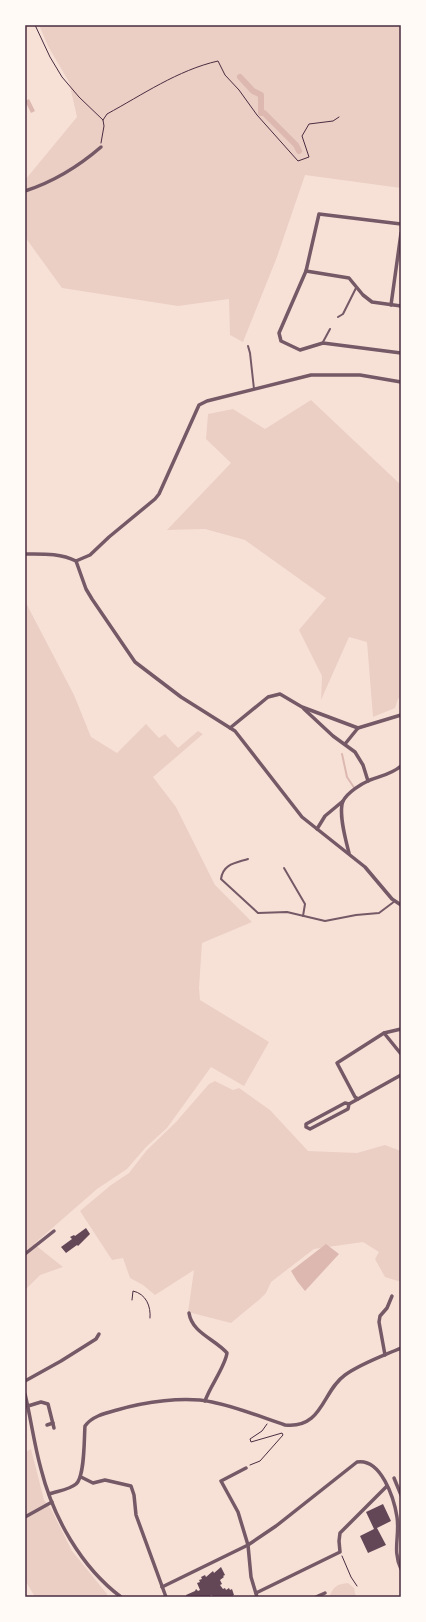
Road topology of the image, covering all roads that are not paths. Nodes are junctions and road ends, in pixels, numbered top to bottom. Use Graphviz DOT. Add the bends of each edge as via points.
graph roads {
  1 [pos="101,147"];
  2 [pos="25,191"];
  3 [pos="401,224"];
  4 [pos="401,233"];
  5 [pos="306,271"];
  6 [pos="357,287"];
  7 [pos="391,305"];
  8 [pos="401,306"];
  9 [pos="338,317"];
  10 [pos="330,329"];
  11 [pos="323,344"];
  12 [pos="248,346"];
  13 [pos="401,353"];
  14 [pos="401,382"];
  15 [pos="254,389"];
  16 [pos="25,554"];
  17 [pos="76,562"];
  18 [pos="302,707"];
  19 [pos="401,716"];
  20 [pos="230,728"];
  21 [pos="358,728"];
  22 [pos="345,744"];
  23 [pos="401,766"];
  24 [pos="368,781"];
  25 [pos="343,801"];
  26 [pos="317,829"];
  27 [pos="349,854"];
  28 [pos="248,859"];
  29 [pos="284,868"];
  30 [pos="395,901"];
  31 [pos="401,905"];
  32 [pos="303,916"];
  33 [pos="401,1030"];
  34 [pos="384,1033"];
  35 [pos="401,1054"];
  36 [pos="401,1075"];
  37 [pos="358,1099"];
  38 [pos="349,1104"];
  39 [pos="54,1231"];
  40 [pos="25,1254"];
  41 [pos="392,1296"];
  42 [pos="189,1313"];
  43 [pos="99,1334"];
  44 [pos="401,1348"];
  45 [pos="385,1355"];
  46 [pos="25,1381"];
  47 [pos="25,1394"];
  48 [pos="205,1401"];
  49 [pos="28,1406"];
  50 [pos="53,1423"];
  51 [pos="47,1425"];
  52 [pos="54,1428"];
  53 [pos="246,1468"];
  54 [pos="81,1477"];
  55 [pos="394,1478"];
  56 [pos="387,1486"];
  57 [pos="49,1494"];
  58 [pos="401,1495"];
  59 [pos="52,1502"];
  60 [pos="25,1516"];
  61 [pos="248,1544"];
  62 [pos="401,1569"];
  63 [pos="162,1587"];
  64 [pos="325,1592"];
  65 [pos="115,1595"];
  66 [pos="256,1595"];
  67 [pos="121,1597"];
  68 [pos="166,1597"];
  69 [pos="316,1597"];
  1 -- 2 [label="street" via="64,173"];
  3 -- 5 [label="street" via="319,214"];
  4 -- 7 [label="street"];
  5 -- 6 [label="street" via="349,278"];
  5 -- 11 [label="street" via="279,338 300,350"];
  6 -- 7 [label="street" via="372,302"];
  6 -- 9 [label="lane" via="343,314"];
  7 -- 8 [label="street"];
  10 -- 11 [label="lane"];
  11 -- 13 [label="street"];
  12 -- 15 [label="lane"];
  14 -- 15 [label="street" via="360,375 311,375"];
  15 -- 17 [label="street" via="200,405 159,494 90,555"];
  16 -- 17 [label="street" via="66,556"];
  17 -- 20 [label="street" via="86,589 135,662 181,697"];
  18 -- 20 [label="street" via="280,694 268,697"];
  18 -- 21 [label="street"];
  18 -- 22 [label="street"];
  19 -- 21 [label="street"];
  20 -- 26 [label="street" via="235,731 302,817"];
  21 -- 22 [label="street"];
  22 -- 24 [label="street" via="356,752"];
  23 -- 24 [label="street"];
  24 -- 25 [label="street" via="353,790"];
  25 -- 26 [label="street" via="325,816"];
  25 -- 27 [label="street"];
  26 -- 27 [label="street"];
  27 -- 30 [label="street" via="365,867"];
  28 -- 32 [label="lane" via="227,866 222,872 221,879 258,913 287,912"];
  29 -- 32 [label="lane" via="305,904"];
  30 -- 31 [label="street"];
  30 -- 32 [label="lane" via="379,914 325,921"];
  33 -- 34 [label="street"];
  34 -- 35 [label="street"];
  34 -- 37 [label="street" via="337,1063 355,1098"];
  36 -- 37 [label="street"];
  37 -- 38 [label="street"];
  38 -- 38 [label="street" via="344,1103 306,1124 306,1127 310,1129 348,1109"];
  39 -- 40 [label="street"];
  41 -- 45 [label="street" via="379,1322"];
  42 -- 48 [label="street" via="190,1321 197,1329 227,1353"];
  43 -- 46 [label="street" via="96,1339 61,1362"];
  44 -- 45 [label="street"];
  45 -- 48 [label="street" via="344,1376 317,1414 310,1420 294,1426"];
  47 -- 49 [label="street"];
  48 -- 54 [label="street" via="157,1402 126,1407 88,1422 85,1426"];
  49 -- 50 [label="street" via="42,1402 48,1404"];
  49 -- 57 [label="street"];
  50 -- 51 [label="street"];
  50 -- 52 [label="street"];
  53 -- 61 [label="street" via="221,1481 238,1512"];
  54 -- 57 [label="street" via="74,1486"];
  54 -- 63 [label="street" via="93,1483 105,1480 131,1486 136,1515"];
  55 -- 58 [label="street"];
  56 -- 61 [label="street" via="375,1468 363,1461 357,1462 276,1526"];
  56 -- 62 [label="street" via="397,1518 396,1559"];
  56 -- 66 [label="street" via="340,1533 340,1552"];
  57 -- 59 [label="street"];
  59 -- 60 [label="street"];
  59 -- 65 [label="street" via="65,1529 86,1562"];
  61 -- 63 [label="street"];
  61 -- 66 [label="street" via="251,1577"];
  63 -- 68 [label="street"];
  64 -- 69 [label="street"];
  65 -- 67 [label="street"];
}
